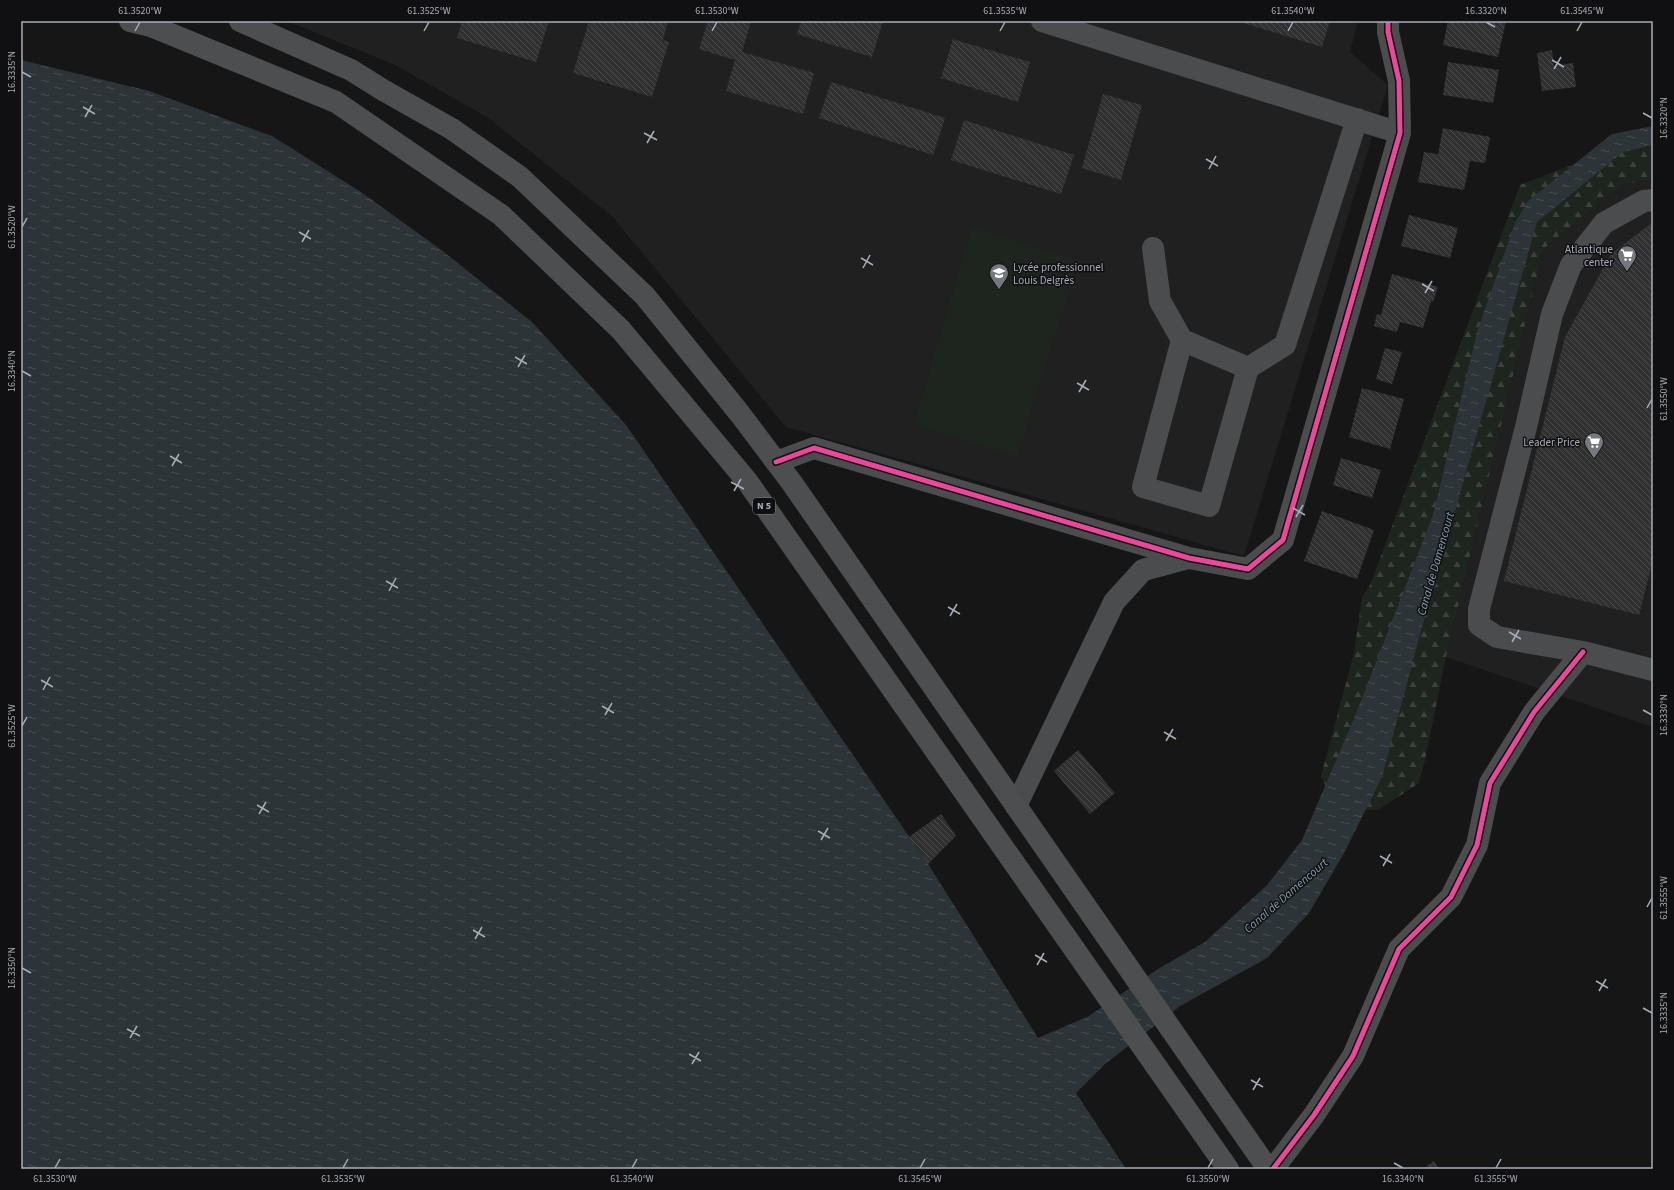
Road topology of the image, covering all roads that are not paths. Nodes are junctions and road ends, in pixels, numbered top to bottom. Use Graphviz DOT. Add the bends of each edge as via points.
graph roads {
  1 [pos="130,21"];
  2 [pos="240,21"];
  3 [pos="1042,21"];
  4 [pos="1388,21"];
  5 [pos="1357,119"];
  6 [pos="1400,133"];
  7 [pos="1653,200"];
  8 [pos="1153,248"];
  9 [pos="1182,340"];
  10 [pos="1248,368"];
  11 [pos="776,462"];
  12 [pos="1189,558"];
  13 [pos="1583,652"];
  14 [pos="1652,664"];
  15 [pos="1016,806"];
  16 [pos="1228,1169"];
  17 [pos="1268,1169"];
  18 [pos="1274,1169"];
  1 -- 16 [label="main road, N 5" via="151,26 336,102 501,215 621,330 747,480"];
  2 -- 11 [label="main road" via="351,70 452,129 520,177 645,296"];
  3 -- 5 [label="street"];
  4 -- 6 [label="street" via="1399,81"];
  5 -- 6 [label="street"];
  5 -- 10 [label="street" via="1285,345"];
  6 -- 12 [label="street" via="1283,540 1248,569"];
  7 -- 13 [label="street" via="1644,201 1604,223 1571,265 1552,314 1479,609 1479,625 1497,637"];
  8 -- 9 [label="street" via="1160,301"];
  9 -- 10 [label="street"];
  9 -- 10 [label="street" via="1143,487 1209,506"];
  11 -- 12 [label="street" via="814,448"];
  11 -- 15 [label="main road"];
  12 -- 15 [label="street" via="1143,570 1114,602"];
  13 -- 14 [label="street"];
  13 -- 18 [label="street" via="1534,712 1490,783 1477,845 1451,897 1399,949 1353,1056"];
  15 -- 17 [label="main road"];
}
